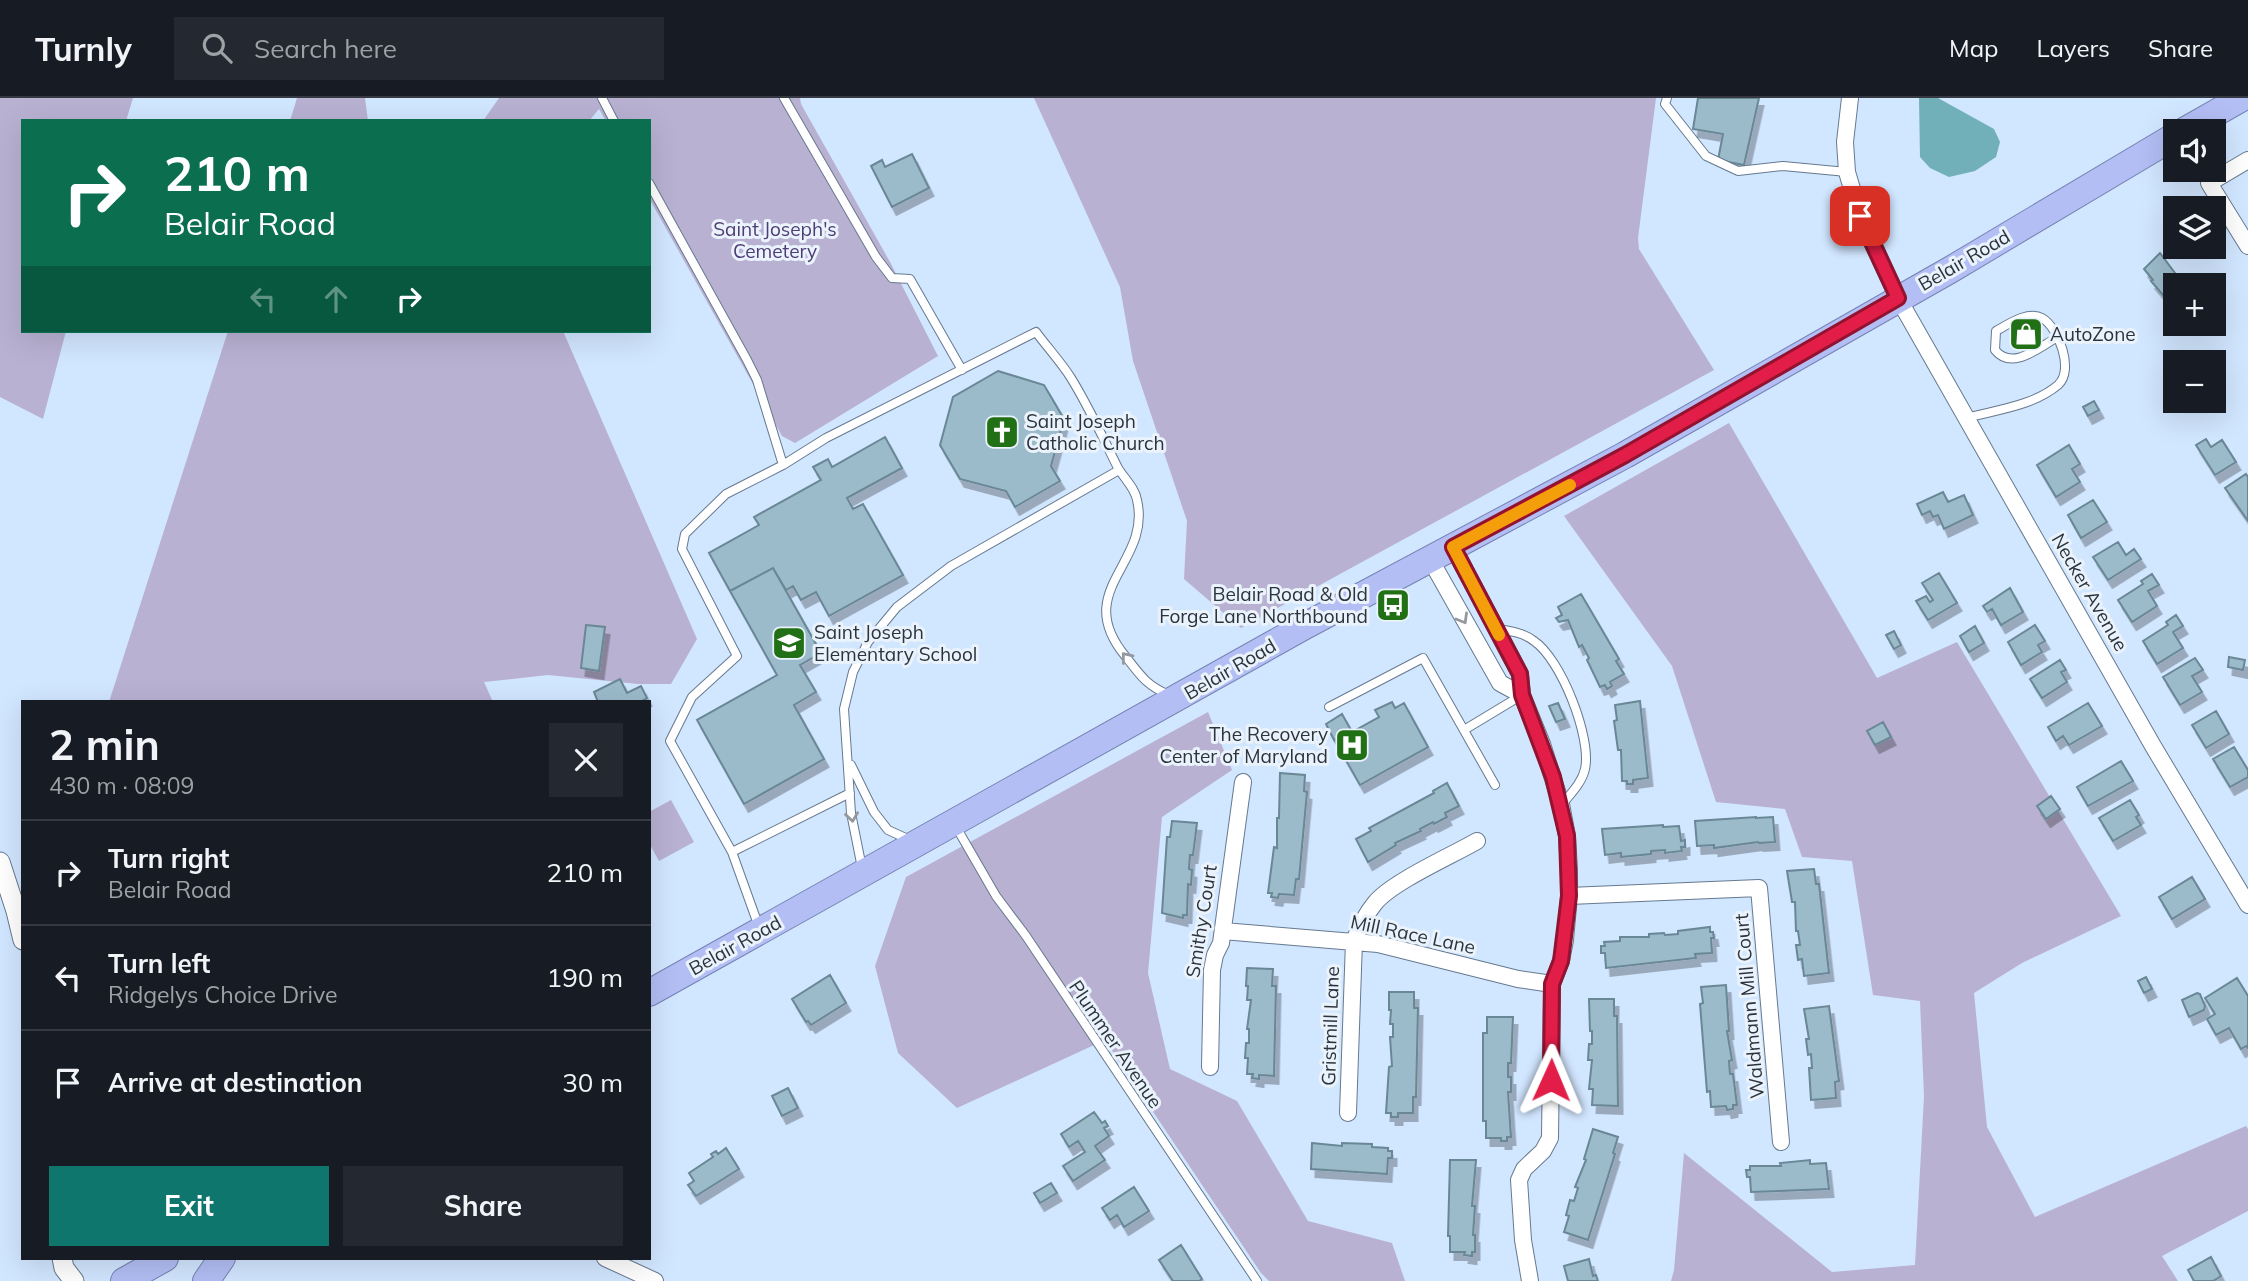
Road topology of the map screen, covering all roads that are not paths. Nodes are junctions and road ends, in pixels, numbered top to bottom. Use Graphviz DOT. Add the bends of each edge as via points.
graph roads {
  1 [pos="602,98"];
  2 [pos="784,98"];
  3 [pos="1667,98"];
  4 [pos="1850,98"];
  5 [pos="2242,98"];
  6 [pos="613,119"];
  7 [pos="2205,119"];
  8 [pos="2163,143"];
  9 [pos="2248,160"];
  10 [pos="1847,172"];
  11 [pos="651,187"];
  12 [pos="2248,246"];
  13 [pos="1898,298"];
  14 [pos="2056,338"];
  15 [pos="962,370"];
  16 [pos="1966,418"];
  17 [pos="783,465"];
  18 [pos="1119,470"];
  19 [pos="1441,553"];
  20 [pos="1495,628"];
  21 [pos="1522,695"];
  22 [pos="1178,699"];
  23 [pos="1329,707"];
  24 [pos="1464,730"];
  25 [pos="849,761"];
  26 [pos="1243,782"];
  27 [pos="1495,785"];
  28 [pos="850,793"];
  29 [pos="1561,806"];
  30 [pos="953,822"];
  31 [pos="1477,842"];
  32 [pos="916,843"];
  33 [pos="732,852"];
  34 [pos="0,862"];
  35 [pos="863,873"];
  36 [pos="1569,896"];
  37 [pos="2248,905"];
  38 [pos="761,931"];
  39 [pos="1223,931"];
  40 [pos="21,932"];
  41 [pos="1354,941"];
  42 [pos="1552,984"];
  43 [pos="651,992"];
  44 [pos="1210,1067"];
  45 [pos="1348,1113"];
  46 [pos="1781,1142"];
  47 [pos="62,1260"];
  48 [pos="161,1260"];
  49 [pos="221,1260"];
  50 [pos="609,1260"];
  51 [pos="74,1281"];
  52 [pos="124,1281"];
  53 [pos="206,1281"];
  54 [pos="655,1281"];
  55 [pos="1256,1281"];
  56 [pos="1530,1281"];
  1 -- 6 [label="lane"];
  2 -- 15 [label="lane" via="876,257 892,278 910,279"];
  3 -- 10 [label="lane" via="1665,104 1706,156 1738,171 1783,166"];
  4 -- 10 [label="street, Necker Avenue"];
  5 -- 7 [label="highway"];
  8 -- 13 [label="highway, Belair Road"];
  9 -- 12 [label="street" via="2210,183"];
  10 -- 13 [label="street, Necker Avenue" via="1860,216"];
  11 -- 17 [label="lane" via="757,380"];
  13 -- 16 [label="street, Necker Avenue"];
  13 -- 19 [label="highway, Belair Road" via="1625,455"];
  14 -- 14 [label="lane" via="2042,318 2032,316 1996,331 1995,350 2011,359"];
  14 -- 16 [label="lane" via="2066,357 2061,383 2024,403"];
  15 -- 17 [label="lane" via="826,438"];
  15 -- 18 [label="lane" via="1036,332 1070,376"];
  16 -- 37 [label="street, Necker Avenue"];
  17 -- 33 [label="lane" via="726,494 685,534 682,549 737,656 692,697 670,741"];
  22 -- 18 [label="lane, one-way" via="1150,687 1106,625 1107,598 1140,520 1137,497"];
  18 -- 25 [label="lane" via="951,566 897,607 868,642 853,671 844,709"];
  19 -- 20 [label="street"];
  19 -- 21 [label="street, one-way" via="1500,682"];
  19 -- 22 [label="highway, Belair Road"];
  20 -- 21 [label="street" via="1520,674"];
  20 -- 29 [label="lane" via="1525,635 1551,657 1584,730 1584,772"];
  21 -- 24 [label="lane"];
  21 -- 29 [label="street"];
  22 -- 30 [label="highway, Belair Road"];
  23 -- 24 [label="lane" via="1423,658"];
  24 -- 27 [label="lane"];
  25 -- 28 [label="lane"];
  25 -- 32 [label="lane" via="888,830"];
  26 -- 39 [label="street, Smithy Court"];
  28 -- 33 [label="lane"];
  28 -- 35 [label="lane, one-way"];
  29 -- 36 [label="street"];
  30 -- 32 [label="highway, Belair Road"];
  30 -- 55 [label="lane, Plummer Avenue" via="996,896"];
  31 -- 41 [label="street" via="1376,901"];
  32 -- 35 [label="highway, Belair Road"];
  33 -- 38 [label="lane"];
  34 -- 40 [label="street"];
  35 -- 38 [label="highway, Belair Road"];
  36 -- 42 [label="street" via="1561,961"];
  36 -- 46 [label="street, Waldmann Mill Court" via="1759,888"];
  38 -- 43 [label="highway, Belair Road"];
  39 -- 41 [label="street, Mill Race Lane"];
  39 -- 44 [label="street, Smithy Court" via="1212,970"];
  41 -- 42 [label="street, Mill Race Lane"];
  41 -- 45 [label="street, Gristmill Lane"];
  42 -- 56 [label="street" via="1549,1138 1519,1180"];
  47 -- 51 [label="street"];
  48 -- 52 [label="highway"];
  49 -- 53 [label="highway"];
  50 -- 54 [label="street"];
}
